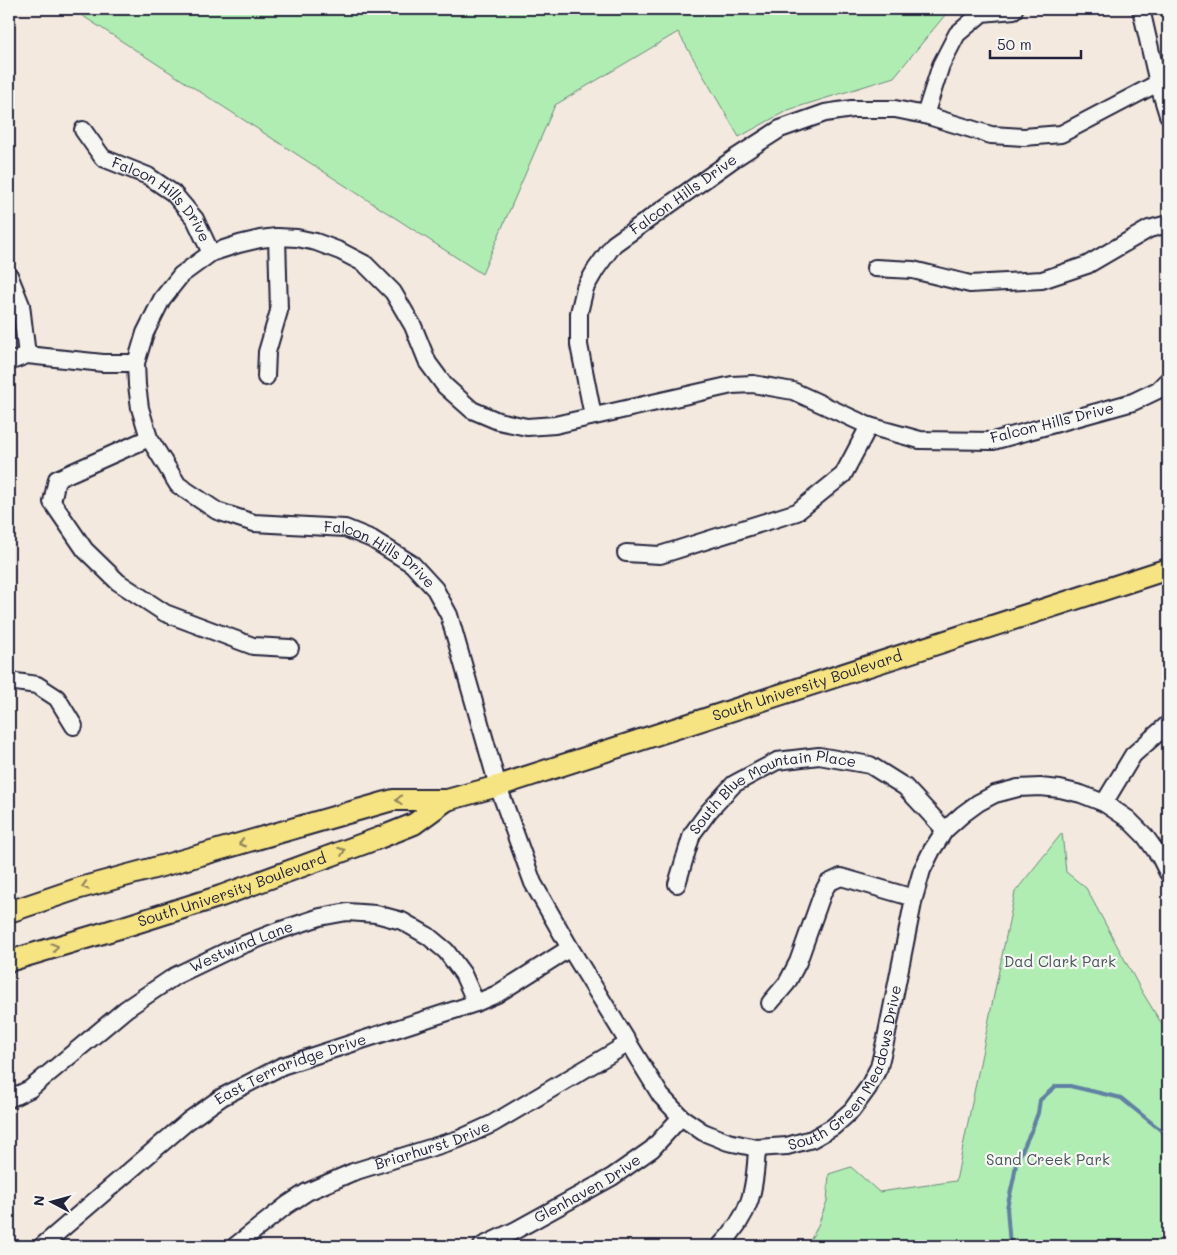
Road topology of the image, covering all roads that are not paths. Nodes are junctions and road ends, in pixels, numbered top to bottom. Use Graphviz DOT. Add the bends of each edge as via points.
graph roads {
  1 [pos="1140,9"];
  2 [pos="1014,10"];
  3 [pos="1158,83"];
  4 [pos="925,115"];
  5 [pos="1168,115"];
  6 [pos="83,130"];
  7 [pos="1168,224"];
  8 [pos="277,237"];
  9 [pos="211,253"];
  10 [pos="875,268"];
  11 [pos="9,275"];
  12 [pos="27,355"];
  13 [pos="9,362"];
  14 [pos="136,363"];
  15 [pos="266,377"];
  16 [pos="1168,380"];
  17 [pos="593,416"];
  18 [pos="869,426"];
  19 [pos="149,438"];
  20 [pos="626,553"];
  21 [pos="1168,569"];
  22 [pos="290,648"];
  23 [pos="9,681"];
  24 [pos="1168,724"];
  25 [pos="74,726"];
  26 [pos="498,786"];
  27 [pos="447,800"];
  28 [pos="1104,803"];
  29 [pos="945,830"];
  30 [pos="1168,873"];
  31 [pos="677,884"];
  32 [pos="914,898"];
  33 [pos="9,912"];
  34 [pos="570,948"];
  35 [pos="9,961"];
  36 [pos="476,1003"];
  37 [pos="770,1003"];
  38 [pos="629,1043"];
  39 [pos="9,1099"];
  40 [pos="681,1117"];
  41 [pos="757,1148"];
  42 [pos="42,1246"];
  43 [pos="235,1246"];
  44 [pos="482,1246"];
  45 [pos="720,1246"];
  1 -- 3 [label="street"];
  2 -- 4 [label="street" via="982,13 957,34 941,65"];
  3 -- 4 [label="street, Falcon Hills Drive" via="1062,134 991,135"];
  3 -- 5 [label="street"];
  4 -- 17 [label="street, Falcon Hills Drive" via="895,109 852,109 825,112 780,128 614,244 586,288 579,313 578,346"];
  6 -- 9 [label="street, Falcon Hills Drive" via="103,158 148,176 173,193 195,219"];
  7 -- 10 [label="street" via="1149,229 1087,265 1042,280 970,284 913,270"];
  8 -- 9 [label="street, Falcon Hills Drive"];
  8 -- 15 [label="street" via="279,311 267,352"];
  8 -- 17 [label="street, Falcon Hills Drive" via="316,242 366,264 393,292 428,363 445,386 472,410 498,421 526,427 555,425"];
  9 -- 14 [label="street, Falcon Hills Drive" via="181,275 162,299 145,333"];
  11 -- 12 [label="street" via="21,305"];
  12 -- 13 [label="street"];
  12 -- 14 [label="street"];
  14 -- 19 [label="street, Falcon Hills Drive" via="140,408"];
  16 -- 18 [label="street, Falcon Hills Drive" via="1158,390 1133,402 993,441 920,440"];
  17 -- 18 [label="street, Falcon Hills Drive" via="732,385 753,384 793,391"];
  18 -- 20 [label="street" via="843,475 798,512 660,554"];
  19 -- 22 [label="street" via="57,479 52,502 85,550 118,582 165,613 253,646"];
  19 -- 26 [label="street, Falcon Hills Drive" via="178,485 217,512 254,524 345,528 412,564 436,589 449,615"];
  21 -- 26 [label="main road, South University Boulevard"];
  23 -- 25 [label="street" via="37,685 57,698"];
  24 -- 28 [label="street" via="1132,755"];
  26 -- 27 [label="main road, South University Boulevard"];
  26 -- 34 [label="street, South Green Meadows Drive" via="533,883"];
  27 -- 33 [label="main road, South University Boulevard, one-way" via="393,800 80,888"];
  35 -- 27 [label="main road, South University Boulevard, one-way" via="221,896 379,838 414,824"];
  28 -- 29 [label="street, South Green Meadows Drive" via="1060,789 1018,788 994,794 978,803"];
  28 -- 30 [label="street, South Green Meadows Drive" via="1128,819 1145,836"];
  29 -- 31 [label="street, South Blue Mountain Place" via="905,786 870,765 818,756 777,761 734,784 710,811 692,834"];
  29 -- 32 [label="street, South Green Meadows Drive" via="922,870"];
  32 -- 37 [label="street" via="841,877 828,883 798,962 787,983"];
  32 -- 41 [label="street, South Green Meadows Drive" via="886,1038 879,1066 868,1088 846,1116 812,1139 787,1146"];
  34 -- 36 [label="street, East Terraridge Drive" via="497,994"];
  34 -- 38 [label="street, South Green Meadows Drive"];
  36 -- 39 [label="street, Westwind Lane" via="463,974 446,951 428,936 402,921 376,914 347,912 278,931 175,976 126,1009 30,1089"];
  36 -- 42 [label="street, East Terraridge Drive" via="282,1066 222,1098 188,1121"];
  38 -- 40 [label="street, South Green Meadows Drive" via="661,1096"];
  38 -- 43 [label="street, Briarhurst Drive" via="492,1124 353,1172 308,1192"];
  40 -- 41 [label="street, South Green Meadows Drive" via="703,1132"];
  40 -- 44 [label="street, Glenhaven Drive" via="652,1149 612,1177"];
  41 -- 45 [label="street" via="756,1178 750,1200 742,1220"];
}
